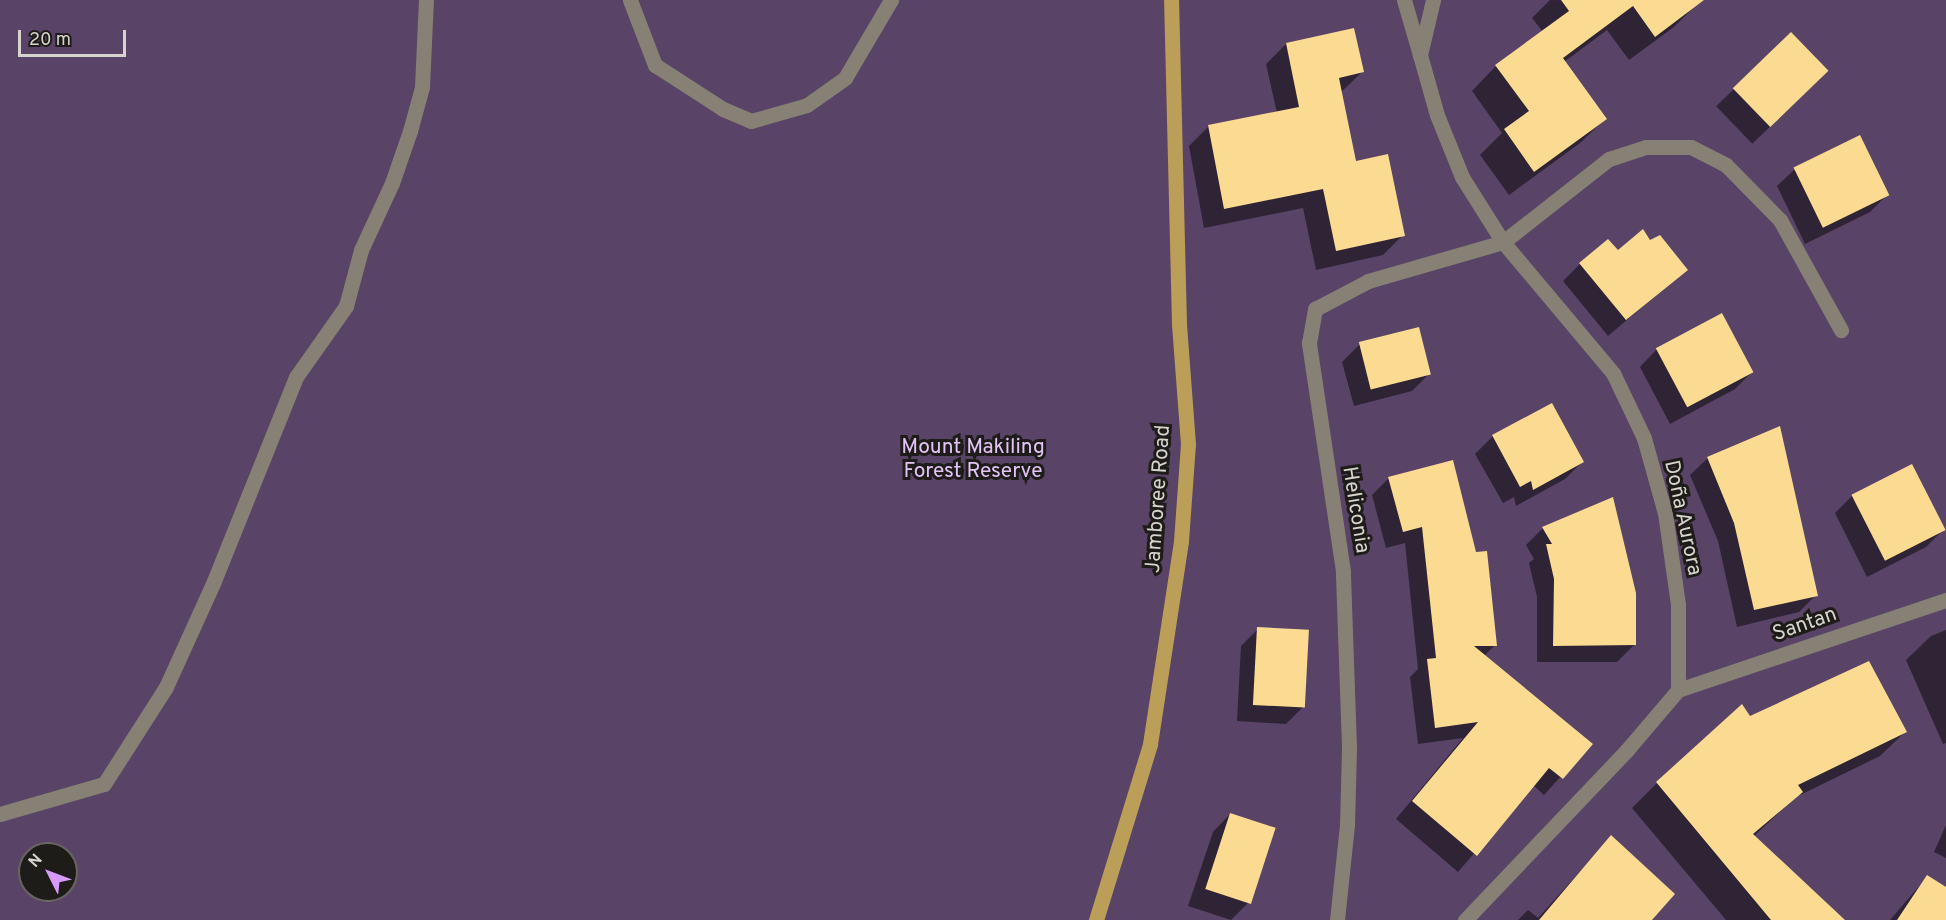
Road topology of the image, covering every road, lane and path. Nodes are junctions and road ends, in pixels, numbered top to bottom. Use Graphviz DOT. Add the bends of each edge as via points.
graph roads {
  1 [pos="426,0"];
  2 [pos="630,0"];
  3 [pos="891,0"];
  4 [pos="1171,0"];
  5 [pos="1404,0"];
  6 [pos="1433,0"];
  7 [pos="1420,55"];
  8 [pos="1503,242"];
  9 [pos="1841,330"];
  10 [pos="1946,600"];
  11 [pos="1678,690"];
  12 [pos="0,814"];
  13 [pos="1096,920"];
  14 [pos="1337,920"];
  15 [pos="1465,920"];
  1 -- 12 [label="street" via="422,87 410,131 361,250 346,306 296,377 166,687 104,784"];
  2 -- 3 [label="street" via="655,65 723,109 751,121 807,105 845,78"];
  4 -- 13 [label="main road, Jamboree Road" via="1179,324 1188,444 1183,519 1150,744"];
  5 -- 7 [label="street"];
  6 -- 7 [label="street, Doña Aurora"];
  7 -- 8 [label="street, Doña Aurora" via="1437,115 1462,177"];
  8 -- 9 [label="street" via="1609,159 1646,147 1691,147 1726,165 1780,220"];
  8 -- 11 [label="street, Doña Aurora" via="1613,373 1644,438 1665,513 1678,604"];
  8 -- 14 [label="street, Heliconia" via="1368,281 1315,309 1309,343 1343,571 1349,747 1347,825"];
  10 -- 11 [label="street, Santan"];
  11 -- 15 [label="street"];
}
